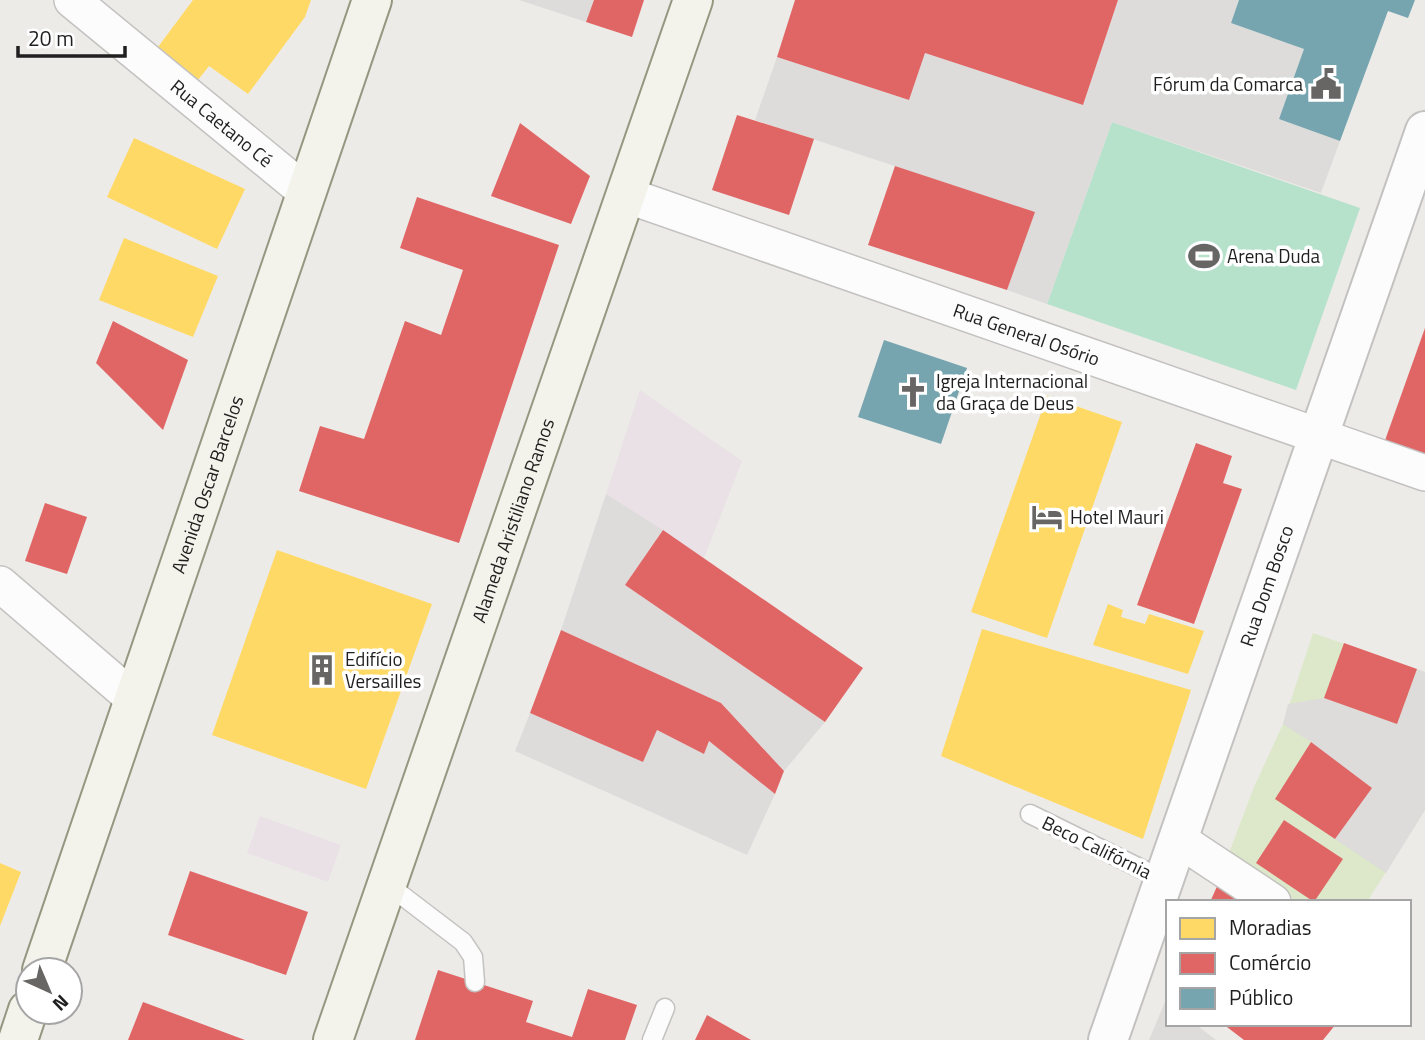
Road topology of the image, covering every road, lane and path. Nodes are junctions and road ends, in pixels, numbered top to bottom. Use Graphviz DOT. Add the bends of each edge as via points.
graph roads {
  1 [pos="72,0"];
  2 [pos="372,0"];
  3 [pos="694,0"];
  4 [pos="1425,131"];
  5 [pos="307,193"];
  6 [pos="626,195"];
  7 [pos="1319,435"];
  8 [pos="1425,473"];
  9 [pos="0,584"];
  10 [pos="135,701"];
  11 [pos="1030,814"];
  12 [pos="1178,839"];
  13 [pos="1164,880"];
  14 [pos="387,884"];
  15 [pos="1270,900"];
  16 [pos="47,956"];
  17 [pos="475,982"];
  18 [pos="665,1008"];
  19 [pos="333,1040"];
  20 [pos="652,1040"];
  21 [pos="1108,1040"];
  1 -- 5 [label="street, Rua Caetano Cé"];
  2 -- 5 [label="main road, Avenida Oscar Barcelos"];
  3 -- 6 [label="main road, Alameda Aristiliano Ramos"];
  4 -- 7 [label="street, Rua Dom Bosco"];
  5 -- 10 [label="main road, Avenida Oscar Barcelos"];
  6 -- 7 [label="street, Rua General Osório"];
  6 -- 14 [label="main road, Alameda Aristiliano Ramos"];
  7 -- 8 [label="street, Rua General Osório"];
  7 -- 12 [label="street, Rua Dom Bosco"];
  9 -- 10 [label="street"];
  10 -- 16 [label="main road, Avenida Oscar Barcelos"];
  11 -- 13 [label="lane, Beco Califórnia"];
  12 -- 13 [label="street, Rua Dom Bosco"];
  12 -- 15 [label="street"];
  13 -- 21 [label="street, Rua Dom Bosco"];
  14 -- 17 [label="lane" via="463,942 473,957"];
  14 -- 19 [label="main road, Alameda Aristiliano Ramos"];
  18 -- 20 [label="lane"];
}
